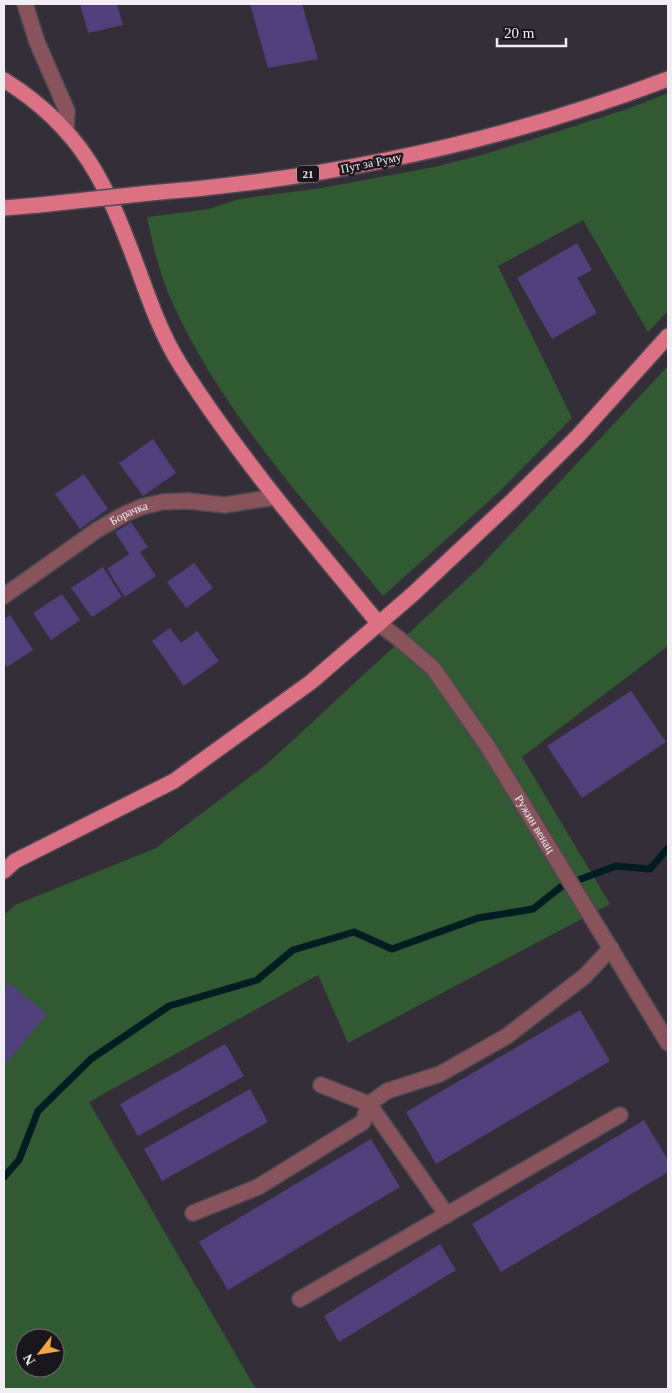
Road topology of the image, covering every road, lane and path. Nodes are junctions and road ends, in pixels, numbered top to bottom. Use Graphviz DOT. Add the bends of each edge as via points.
graph roads {
  1 [pos="25,4"];
  2 [pos="668,79"];
  3 [pos="4,80"];
  4 [pos="66,129"];
  5 [pos="4,208"];
  6 [pos="668,336"];
  7 [pos="275,498"];
  8 [pos="4,596"];
  9 [pos="379,624"];
  10 [pos="4,871"];
  11 [pos="612,948"];
  12 [pos="668,1043"];
  13 [pos="320,1085"];
  14 [pos="369,1104"];
  15 [pos="620,1114"];
  16 [pos="193,1213"];
  17 [pos="447,1215"];
  18 [pos="300,1299"];
  1 -- 4 [label="street" via="37,42 67,111"];
  2 -- 5 [label="main road, Пут за Руму / 21, bridge" via="544,121 464,143 336,170 206,189"];
  3 -- 4 [label="main road" via="28,94"];
  4 -- 7 [label="main road" via="82,148 106,191 155,316 180,365"];
  6 -- 9 [label="main road" via="571,442 504,509"];
  7 -- 8 [label="street, Борачка" via="225,506 188,501 141,507 97,530"];
  7 -- 9 [label="main road"];
  9 -- 10 [label="main road" via="311,682 174,780 15,861"];
  9 -- 11 [label="street, Ружин венац" via="433,668 488,746"];
  11 -- 12 [label="street, Ружин венац"];
  11 -- 14 [label="street" via="585,976 507,1036 440,1074 387,1091"];
  13 -- 14 [label="street"];
  14 -- 16 [label="street" via="363,1122 258,1187"];
  14 -- 17 [label="street"];
  15 -- 17 [label="street"];
  17 -- 18 [label="street"];
}
